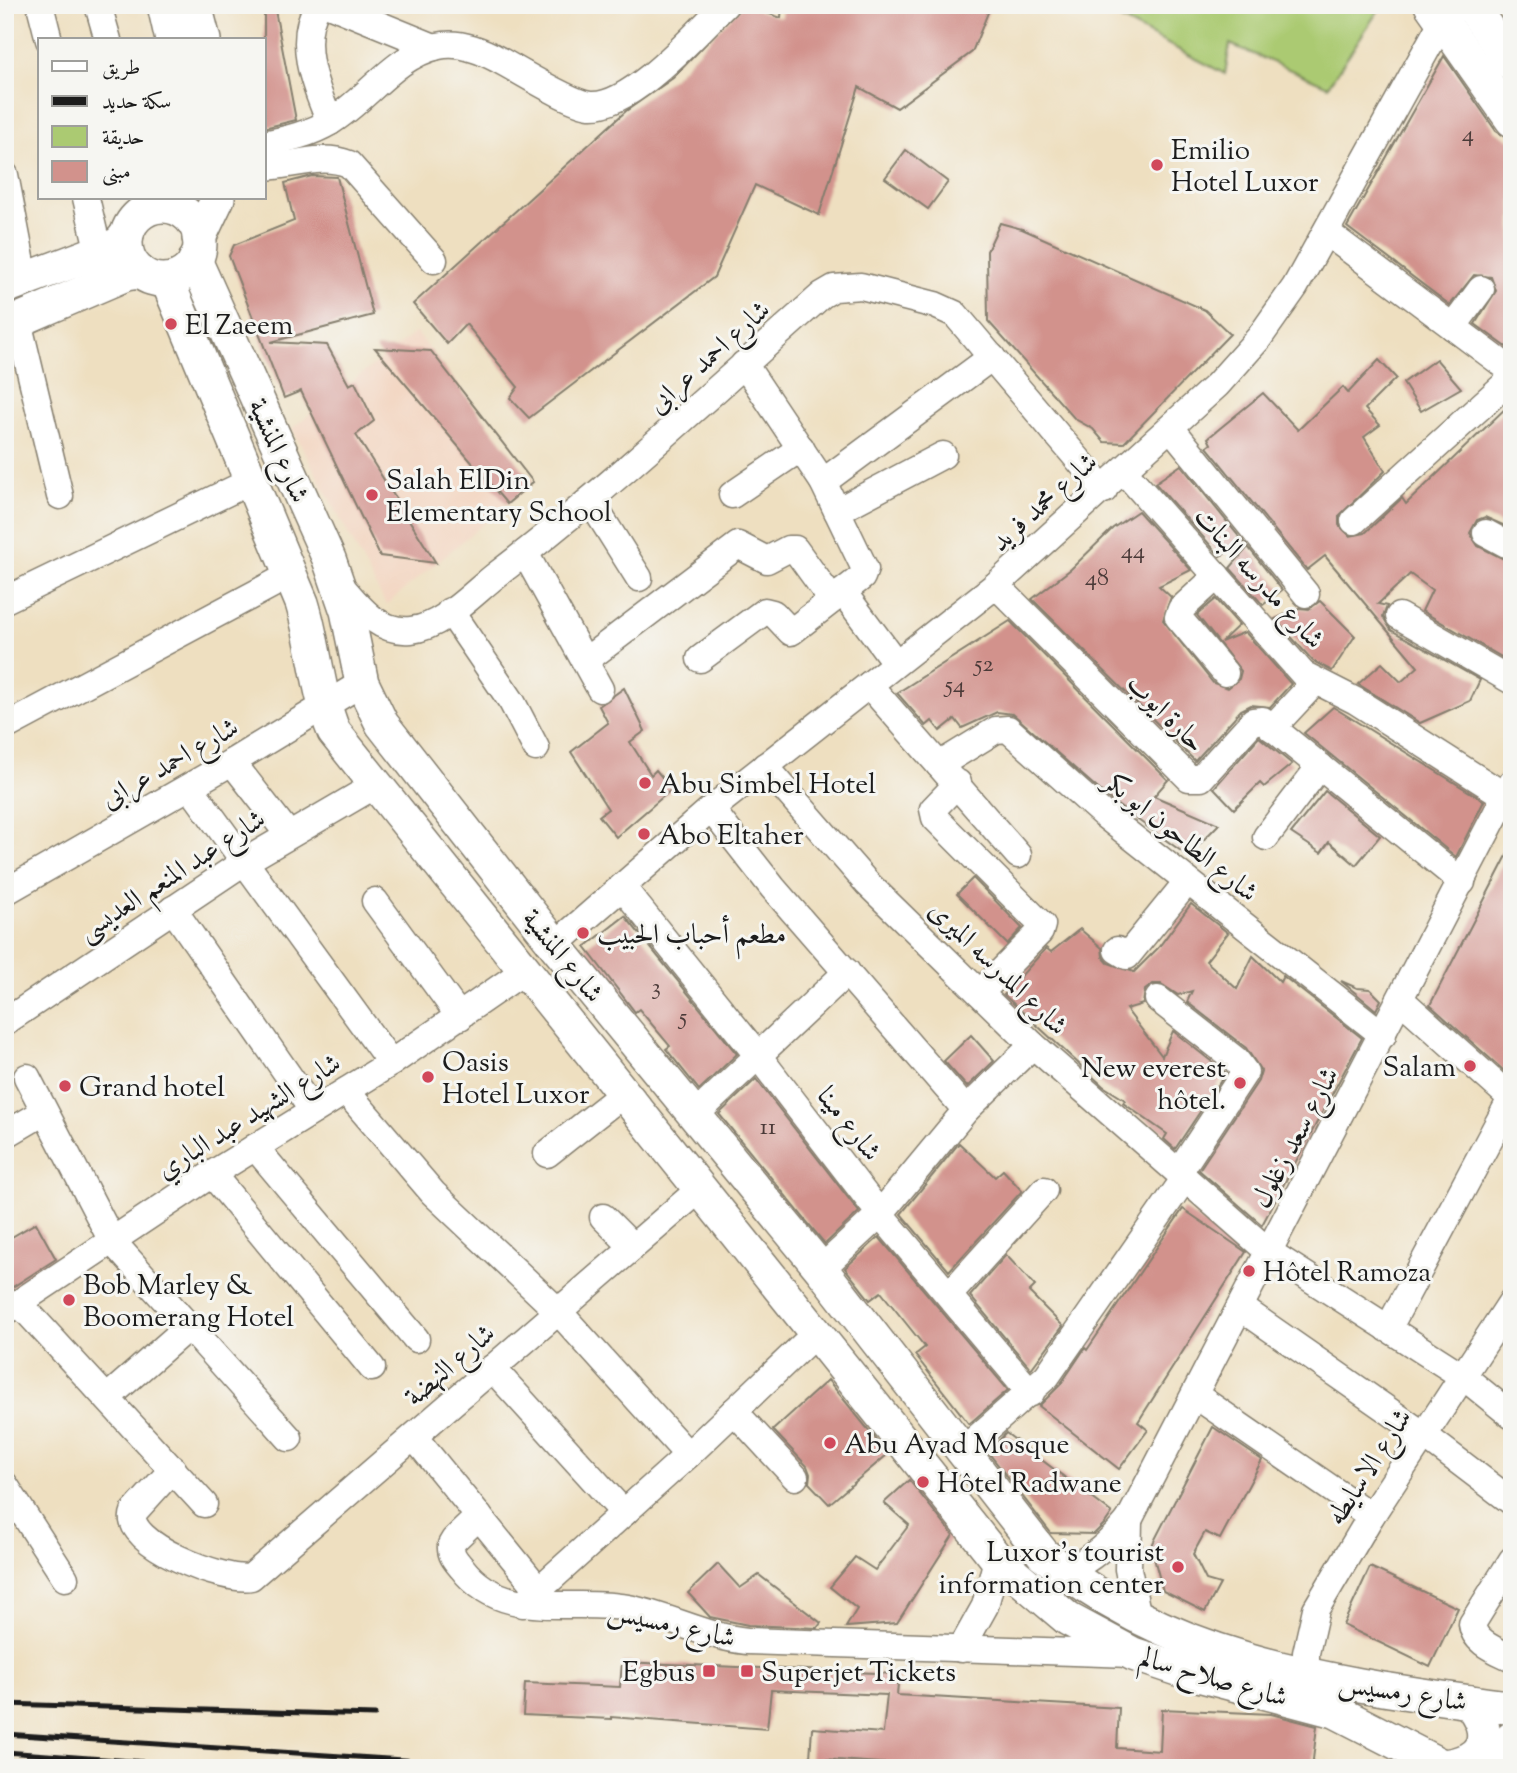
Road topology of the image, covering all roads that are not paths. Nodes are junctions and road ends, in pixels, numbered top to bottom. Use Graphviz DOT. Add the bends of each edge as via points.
graph roads {
  1 [pos="40,5"];
  2 [pos="98,5"];
  3 [pos="164,5"];
  4 [pos="195,5"];
  5 [pos="318,5"];
  6 [pos="331,5"];
  7 [pos="725,5"];
  8 [pos="1451,9"];
  9 [pos="48,38"];
  10 [pos="107,38"];
  11 [pos="172,38"];
  12 [pos="203,38"];
  13 [pos="434,47"];
  14 [pos="1512,64"];
  15 [pos="1512,120"];
  16 [pos="330,122"];
  17 [pos="266,143"];
  18 [pos="266,167"];
  19 [pos="5,174"];
  20 [pos="86,200"];
  21 [pos="217,200"];
  22 [pos="175,202"];
  23 [pos="1326,232"];
  24 [pos="127,234"];
  25 [pos="197,249"];
  26 [pos="99,253"];
  27 [pos="434,260"];
  28 [pos="153,276"];
  29 [pos="15,283"];
  30 [pos="1480,289"];
  31 [pos="12,324"];
  32 [pos="1453,327"];
  33 [pos="992,357"];
  34 [pos="744,365"];
  35 [pos="1512,371"];
  36 [pos="1512,378"];
  37 [pos="1171,428"];
  38 [pos="801,448"];
  39 [pos="943,455"];
  40 [pos="1125,471"];
  41 [pos="251,481"];
  42 [pos="823,482"];
  43 [pos="1104,490"];
  44 [pos="732,495"];
  45 [pos="60,496"];
  46 [pos="590,499"];
  47 [pos="837,511"];
  48 [pos="1354,521"];
  49 [pos="1486,533"];
  50 [pos="1512,547"];
  51 [pos="525,553"];
  52 [pos="290,575"];
  53 [pos="1217,576"];
  54 [pos="639,578"];
  55 [pos="339,585"];
  56 [pos="996,585"];
  57 [pos="1306,594"];
  58 [pos="838,596"];
  59 [pos="5,600"];
  60 [pos="450,611"];
  61 [pos="1399,616"];
  62 [pos="700,659"];
  63 [pos="585,661"];
  64 [pos="895,662"];
  65 [pos="1226,673"];
  66 [pos="1316,681"];
  67 [pos="1512,681"];
  68 [pos="362,683"];
  69 [pos="869,685"];
  70 [pos="600,689"];
  71 [pos="324,708"];
  72 [pos="5,727"];
  73 [pos="1272,728"];
  74 [pos="536,748"];
  75 [pos="232,762"];
  76 [pos="765,766"];
  77 [pos="1320,766"];
  78 [pos="948,774"];
  79 [pos="374,786"];
  80 [pos="190,787"];
  81 [pos="1508,790"];
  82 [pos="710,809"];
  83 [pos="288,834"];
  84 [pos="1266,837"];
  85 [pos="1018,855"];
  86 [pos="244,862"];
  87 [pos="1187,882"];
  88 [pos="1462,882"];
  89 [pos="623,888"];
  90 [pos="5,892"];
  91 [pos="375,901"];
  92 [pos="173,909"];
  93 [pos="555,945"];
  94 [pos="1117,950"];
  95 [pos="524,971"];
  96 [pos="847,972"];
  97 [pos="980,993"];
  98 [pos="1158,999"];
  99 [pos="1401,1000"];
  100 [pos="460,1017"];
  101 [pos="5,1022"];
  102 [pos="1383,1035"];
  103 [pos="1033,1045"];
  104 [pos="759,1057"];
  105 [pos="391,1063"];
  106 [pos="27,1077"];
  107 [pos="346,1091"];
  108 [pos="624,1094"];
  109 [pos="1512,1098"];
  110 [pos="966,1110"];
  111 [pos="44,1111"];
  112 [pos="313,1111"];
  113 [pos="695,1115"];
  114 [pos="5,1135"];
  115 [pos="255,1147"];
  116 [pos="547,1154"];
  117 [pos="212,1174"];
  118 [pos="1182,1175"];
  119 [pos="700,1189"];
  120 [pos="1044,1190"];
  121 [pos="880,1214"];
  122 [pos="603,1217"];
  123 [pos="112,1241"];
  124 [pos="632,1246"];
  125 [pos="1269,1252"];
  126 [pos="821,1269"];
  127 [pos="950,1294"];
  128 [pos="1512,1301"];
  129 [pos="1240,1307"];
  130 [pos="9,1309"];
  131 [pos="558,1311"];
  132 [pos="188,1327"];
  133 [pos="1388,1329"];
  134 [pos="816,1332"];
  135 [pos="416,1339"];
  136 [pos="372,1368"];
  137 [pos="492,1368"];
  138 [pos="1464,1377"];
  139 [pos="1031,1393"];
  140 [pos="1195,1395"];
  141 [pos="107,1398"];
  142 [pos="734,1411"];
  143 [pos="1512,1416"];
  144 [pos="1425,1436"];
  145 [pos="414,1437"];
  146 [pos="289,1438"];
  147 [pos="961,1452"];
  148 [pos="688,1455"];
  149 [pos="173,1469"];
  150 [pos="795,1477"];
  151 [pos="5,1485"];
  152 [pos="1512,1502"];
  153 [pos="205,1504"];
  154 [pos="624,1513"];
  155 [pos="479,1516"];
  156 [pos="1371,1516"];
  157 [pos="1129,1520"];
  158 [pos="997,1559"];
  159 [pos="1512,1560"];
  160 [pos="1065,1573"];
  161 [pos="65,1578"];
  162 [pos="531,1597"];
  163 [pos="1139,1617"];
  164 [pos="961,1648"];
  165 [pos="1133,1654"];
  166 [pos="1512,1658"];
  167 [pos="1306,1676"];
  168 [pos="1469,1702"];
  169 [pos="1512,1708"];
  170 [pos="1512,1738"];
  171 [pos="1444,1767"];
  172 [pos="1505,1768"];
  1 -- 9 [label="street"];
  2 -- 10 [label="street"];
  3 -- 11 [label="main road"];
  4 -- 12 [label="main road"];
  5 -- 16 [label="street" via="311,21 309,48 317,91"];
  6 -- 13 [label="street"];
  7 -- 13 [label="street" via="636,87 601,104 580,103 471,47"];
  8 -- 14 [label="main road"];
  8 -- 15 [label="main road"];
  8 -- 23 [label="street, شارع محمد فريد"];
  13 -- 16 [label="street" via="394,70"];
  16 -- 17 [label="street"];
  18 -- 27 [label="street" via="313,159 349,163"];
  19 -- 29 [label="street"];
  20 -- 26 [label="street"];
  21 -- 25 [label="main road"];
  22 -- 24 [label="main road, شارع المنشية" via="143,211"];
  22 -- 25 [label="main road, شارع المنشية" via="190,219"];
  23 -- 32 [label="street"];
  23 -- 37 [label="street, شارع محمد فريد" via="1296,287 1259,338"];
  24 -- 26 [label="main road" via="119,244"];
  24 -- 28 [label="main road, شارع المنشية" via="131,261"];
  25 -- 28 [label="main road" via="188,270"];
  25 -- 55 [label="main road, شارع المنشية"];
  26 -- 29 [label="main road"];
  28 -- 31 [label="main road" via="126,274"];
  28 -- 41 [label="main road, شارع المنشية"];
  30 -- 32 [label="street"];
  31 -- 45 [label="street"];
  32 -- 35 [label="street"];
  33 -- 34 [label="street, شارع احمد عرابى" via="946,308 847,284 822,296"];
  33 -- 42 [label="street"];
  33 -- 43 [label="street, شارع احمد عرابى"];
  34 -- 38 [label="street"];
  34 -- 46 [label="street, شارع احمد عرابى"];
  36 -- 48 [label="street"];
  37 -- 40 [label="street, شارع محمد فريد"];
  37 -- 57 [label="street"];
  38 -- 42 [label="street"];
  38 -- 44 [label="street"];
  39 -- 47 [label="street"];
  40 -- 43 [label="street, شارع محمد فريد"];
  40 -- 53 [label="street, شارع مدرسه البنات"];
  41 -- 52 [label="main road, شارع المنشية"];
  41 -- 59 [label="street"];
  42 -- 47 [label="street"];
  43 -- 56 [label="street, شارع محمد فريد"];
  46 -- 51 [label="street, شارع احمد عرابى"];
  46 -- 54 [label="street"];
  47 -- 58 [label="street" via="865,569 862,577"];
  49 -- 50 [label="street"];
  51 -- 60 [label="street, شارع احمد عرابى"];
  51 -- 63 [label="street"];
  52 -- 71 [label="main road, شارع المنشية" via="311,631"];
  52 -- 72 [label="street"];
  53 -- 65 [label="street" via="1178,617"];
  53 -- 66 [label="street, شارع مدرسه البنات" via="1303,674"];
  55 -- 60 [label="street, شارع احمد عرابى" via="370,619 389,628 410,630 430,625"];
  55 -- 68 [label="main road, شارع المنشية"];
  56 -- 64 [label="street, شارع محمد فريد"];
  56 -- 73 [label="street, حارة ايوب" via="1193,781 1253,722 1263,720"];
  58 -- 62 [label="street" via="791,632 765,611"];
  58 -- 63 [label="street" via="795,549 767,559 738,545"];
  58 -- 64 [label="street"];
  60 -- 74 [label="street" via="512,702"];
  61 -- 67 [label="street"];
  63 -- 70 [label="street"];
  64 -- 69 [label="street, شارع محمد فريد"];
  66 -- 73 [label="street"];
  66 -- 81 [label="street, شارع مدرسه البنات"];
  68 -- 71 [label="street, شارع احمد عرابى"];
  68 -- 93 [label="main road, شارع المنشية" via="382,724"];
  69 -- 76 [label="street, شارع محمد فريد"];
  69 -- 78 [label="street"];
  71 -- 75 [label="street, شارع احمد عرابى"];
  71 -- 79 [label="main road, شارع المنشية" via="334,732"];
  73 -- 77 [label="street"];
  75 -- 80 [label="street, شارع احمد عرابى"];
  75 -- 83 [label="street"];
  76 -- 82 [label="street, شارع محمد فريد"];
  76 -- 97 [label="street, شارع المدرسه الميرى" via="867,883"];
  77 -- 84 [label="street"];
  77 -- 88 [label="street"];
  78 -- 85 [label="street"];
  78 -- 87 [label="street, شارع الطاحون ابو بكر" via="996,730 1008,729"];
  78 -- 97 [label="street" via="933,809 935,818 1042,925"];
  79 -- 83 [label="street, شارع عبد المنعم العديسى"];
  79 -- 95 [label="main road, شارع المنشية"];
  80 -- 86 [label="street"];
  80 -- 90 [label="street, شارع احمد عرابى"];
  81 -- 88 [label="street, شارع سعد زغلول"];
  82 -- 89 [label="street, شارع محمد فريد"];
  82 -- 96 [label="street"];
  83 -- 86 [label="street, شارع عبد المنعم العديسى"];
  86 -- 92 [label="street, شارع عبد المنعم العديسى"];
  86 -- 105 [label="street"];
  87 -- 94 [label="street" via="1127,956"];
  87 -- 102 [label="street, شارع الطاحون ابو بكر"];
  88 -- 99 [label="street, شارع سعد زغلول"];
  89 -- 93 [label="street, شارع محمد فريد"];
  89 -- 104 [label="street, شارع مينا"];
  91 -- 100 [label="street"];
  92 -- 101 [label="street, شارع عبد المنعم العديسى"];
  92 -- 112 [label="street"];
  93 -- 113 [label="main road, شارع المنشية"];
  95 -- 100 [label="street, شارع الشهيد عبد الباري"];
  95 -- 108 [label="main road, شارع المنشية"];
  96 -- 104 [label="street"];
  96 -- 110 [label="street"];
  97 -- 103 [label="street, شارع المدرسه الميرى"];
  98 -- 118 [label="street" via="1245,1072"];
  99 -- 102 [label="street, شارع سعد زغلول"];
  99 -- 109 [label="street"];
  100 -- 105 [label="street, شارع الشهيد عبد الباري"];
  102 -- 125 [label="street, شارع سعد زغلول"];
  103 -- 110 [label="street"];
  103 -- 118 [label="street, شارع المدرسه الميرى"];
  104 -- 113 [label="street"];
  104 -- 121 [label="street, شارع مينا"];
  105 -- 107 [label="street, شارع الشهيد عبد الباري"];
  106 -- 111 [label="street"];
  107 -- 112 [label="street, شارع الشهيد عبد الباري"];
  107 -- 131 [label="street" via="433,1193"];
  108 -- 116 [label="street"];
  108 -- 119 [label="main road, شارع المنشية"];
  109 -- 133 [label="street"];
  110 -- 121 [label="street"];
  111 -- 114 [label="street"];
  111 -- 123 [label="street"];
  112 -- 115 [label="street, شارع الشهيد عبد الباري"];
  113 -- 126 [label="main road, شارع المنشية"];
  115 -- 117 [label="street, شارع الشهيد عبد الباري"];
  115 -- 135 [label="street"];
  117 -- 123 [label="street, شارع الشهيد عبد الباري"];
  117 -- 136 [label="street"];
  118 -- 125 [label="street, شارع المدرسه الميرى"];
  118 -- 139 [label="street" via="1062,1357"];
  119 -- 124 [label="street, شارع النهضة"];
  119 -- 134 [label="main road, شارع المنشية"];
  120 -- 127 [label="street"];
  121 -- 126 [label="street"];
  121 -- 127 [label="street, شارع مينا"];
  122 -- 124 [label="street"];
  123 -- 130 [label="street, شارع الشهيد عبد الباري"];
  123 -- 132 [label="street"];
  124 -- 131 [label="street, شارع النهضة"];
  125 -- 129 [label="street, شارع سعد زغلول"];
  125 -- 133 [label="street, شارع المدرسه الميرى"];
  126 -- 147 [label="main road, شارع المنشية"];
  127 -- 139 [label="street, شارع مينا"];
  128 -- 138 [label="street, شارع الاسايطه"];
  129 -- 140 [label="street, شارع سعد زغلول"];
  129 -- 144 [label="street"];
  130 -- 141 [label="street"];
  131 -- 137 [label="street, شارع النهضة"];
  131 -- 148 [label="street"];
  132 -- 141 [label="street"];
  132 -- 146 [label="street"];
  133 -- 138 [label="street, شارع المدرسه الميرى"];
  134 -- 142 [label="street"];
  134 -- 158 [label="main road, شارع المنشية"];
  137 -- 145 [label="street, شارع النهضة"];
  137 -- 154 [label="street"];
  138 -- 143 [label="street, شارع المدرسه الميرى"];
  138 -- 144 [label="street, شارع الاسايطه"];
  139 -- 147 [label="street"];
  140 -- 156 [label="street"];
  140 -- 157 [label="street, شارع سعد زغلول"];
  141 -- 149 [label="street"];
  142 -- 148 [label="street"];
  142 -- 150 [label="street"];
  144 -- 152 [label="street"];
  144 -- 156 [label="street, شارع الاسايطه"];
  145 -- 149 [label="street, شارع النهضة" via="257,1574 244,1579 172,1556 135,1531 134,1512"];
  145 -- 155 [label="street"];
  147 -- 160 [label="main road, شارع المنشية" via="1025,1534"];
  148 -- 154 [label="street"];
  149 -- 153 [label="street"];
  151 -- 161 [label="street"];
  154 -- 162 [label="street"];
  155 -- 162 [label="street"];
  155 -- 162 [label="street, شارع رمسيس" via="454,1540 452,1556 483,1588"];
  156 -- 167 [label="street, شارع الاسايطه" via="1316,1609"];
  157 -- 160 [label="street, شارع سعد زغلول" via="1110,1543"];
  157 -- 163 [label="street, شارع سعد زغلول" via="1128,1569"];
  158 -- 164 [label="street" via="985,1606"];
  158 -- 165 [label="main road, شارع صلاح سالم" via="1068,1619"];
  159 -- 166 [label="street" via="1472,1624 1472,1633"];
  160 -- 163 [label="main road, شارع رمسيس"];
  162 -- 164 [label="street, شارع رمسيس" via="626,1608 725,1639"];
  163 -- 167 [label="main road, شارع رمسيس" via="1220,1653"];
  164 -- 165 [label="street, شارع رمسيس"];
  165 -- 171 [label="main road, شارع صلاح سالم" via="1335,1711"];
  167 -- 168 [label="main road, شارع رمسيس"];
  168 -- 169 [label="main road, شارع رمسيس"];
  168 -- 171 [label="main road" via="1485,1730 1482,1746 1473,1758"];
  170 -- 172 [label="main road"];
}
